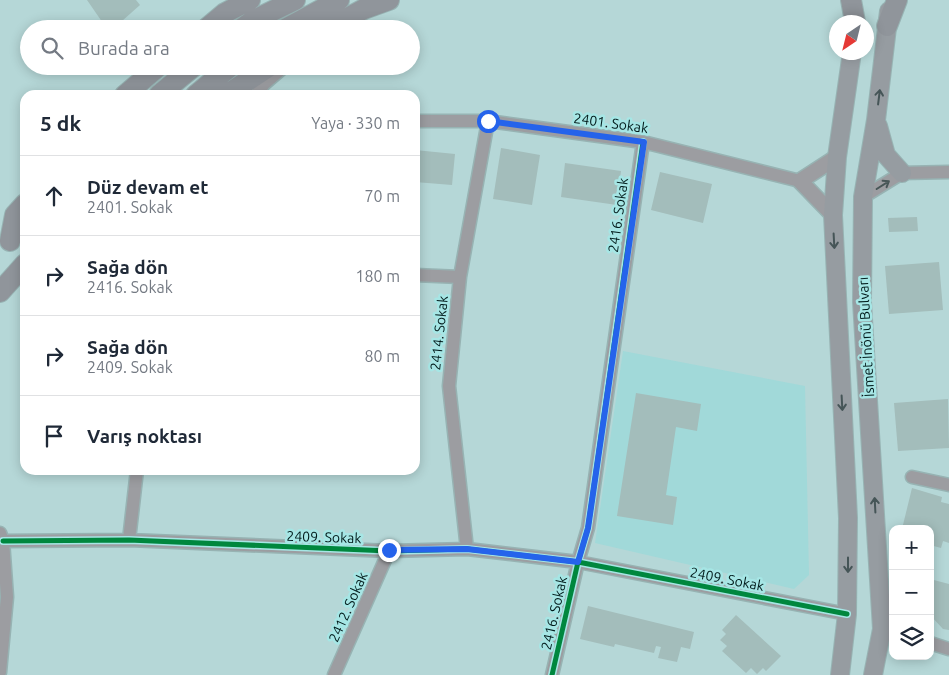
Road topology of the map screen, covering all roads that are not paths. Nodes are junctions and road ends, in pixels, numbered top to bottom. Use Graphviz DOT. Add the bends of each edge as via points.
graph roads {
  1 [pos="250,0"];
  2 [pos="295,0"];
  3 [pos="339,0"];
  4 [pos="389,0"];
  5 [pos="851,0"];
  6 [pos="859,0"];
  7 [pos="890,0"];
  8 [pos="897,0"];
  9 [pos="854,15"];
  10 [pos="857,15"];
  11 [pos="217,20"];
  12 [pos="254,20"];
  13 [pos="302,20"];
  14 [pos="344,20"];
  15 [pos="887,26"];
  16 [pos="851,60"];
  17 [pos="148,75"];
  18 [pos="183,75"];
  19 [pos="219,75"];
  20 [pos="256,75"];
  21 [pos="274,75"];
  22 [pos="131,90"];
  23 [pos="165,90"];
  24 [pos="202,90"];
  25 [pos="234,90"];
  26 [pos="260,90"];
  27 [pos="876,120"];
  28 [pos="420,121"];
  29 [pos="488,121"];
  30 [pos="644,142"];
  31 [pos="837,157"];
  32 [pos="949,172"];
  33 [pos="902,173"];
  34 [pos="800,181"];
  35 [pos="864,197"];
  36 [pos="20,210"];
  37 [pos="832,215"];
  38 [pos="20,230"];
  39 [pos="3,246"];
  40 [pos="20,270"];
  41 [pos="420,274"];
  42 [pos="460,277"];
  43 [pos="1,292"];
  44 [pos="136,475"];
  45 [pos="912,477"];
  46 [pos="949,485"];
  47 [pos="1,537"];
  48 [pos="129,540"];
  49 [pos="467,549"];
  50 [pos="389,550"];
  51 [pos="578,562"];
  52 [pos="848,614"];
  53 [pos="887,631"];
  54 [pos="934,644"];
  55 [pos="949,649"];
  56 [pos="0,671"];
  57 [pos="13,675"];
  58 [pos="334,675"];
  59 [pos="552,675"];
  60 [pos="840,675"];
  61 [pos="873,675"];
  1 -- 11 [label="main road"];
  2 -- 12 [label="main road"];
  3 -- 13 [label="main road"];
  4 -- 14 [label="main road"];
  5 -- 9 [label="main road"];
  6 -- 10 [label="main road"];
  7 -- 15 [label="main road, İsmet İnönü Bulvarı"];
  8 -- 15 [label="main road"];
  27 -- 15 [label="main road, İsmet İnönü Bulvarı, one-way"];
  16 -- 31 [label="main road, İsmet İnönü Bulvarı"];
  17 -- 22 [label="main road"];
  18 -- 23 [label="main road"];
  19 -- 24 [label="main road"];
  20 -- 25 [label="main road"];
  21 -- 26 [label="street"];
  27 -- 33 [label="main road" via="886,155"];
  27 -- 35 [label="main road, İsmet İnönü Bulvarı"];
  28 -- 29 [label="street, 2401. Sokak"];
  29 -- 30 [label="street, 2401. Sokak"];
  29 -- 42 [label="street, 2414. Sokak"];
  30 -- 34 [label="street, 2401. Sokak"];
  30 -- 51 [label="street, 2416. Sokak" via="588,528"];
  31 -- 34 [label="street"];
  31 -- 37 [label="main road, İsmet İnönü Bulvarı"];
  32 -- 33 [label="street"];
  35 -- 33 [label="street, one-way"];
  34 -- 37 [label="street"];
  53 -- 35 [label="main road, İsmet İnönü Bulvarı, one-way" via="862,302"];
  36 -- 39 [label="main road"];
  37 -- 52 [label="main road, İsmet İnönü Bulvarı, one-way" via="848,518"];
  38 -- 39 [label="main road"];
  40 -- 43 [label="main road"];
  41 -- 42 [label="street"];
  42 -- 49 [label="street, 2414. Sokak" via="449,386"];
  44 -- 48 [label="street"];
  45 -- 46 [label="street"];
  47 -- 48 [label="street, 2409. Sokak"];
  47 -- 56 [label="street" via="7,598"];
  48 -- 50 [label="street, 2409. Sokak"];
  49 -- 50 [label="street, 2409. Sokak"];
  49 -- 51 [label="street, 2409. Sokak"];
  50 -- 58 [label="street, 2412. Sokak"];
  51 -- 52 [label="street, 2409. Sokak"];
  51 -- 59 [label="street, 2416. Sokak"];
  52 -- 60 [label="main road, İsmet İnönü Bulvarı"];
  53 -- 61 [label="main road, İsmet İnönü Bulvarı"];
  54 -- 55 [label="street"];
  56 -- 57 [label="street"];
}
